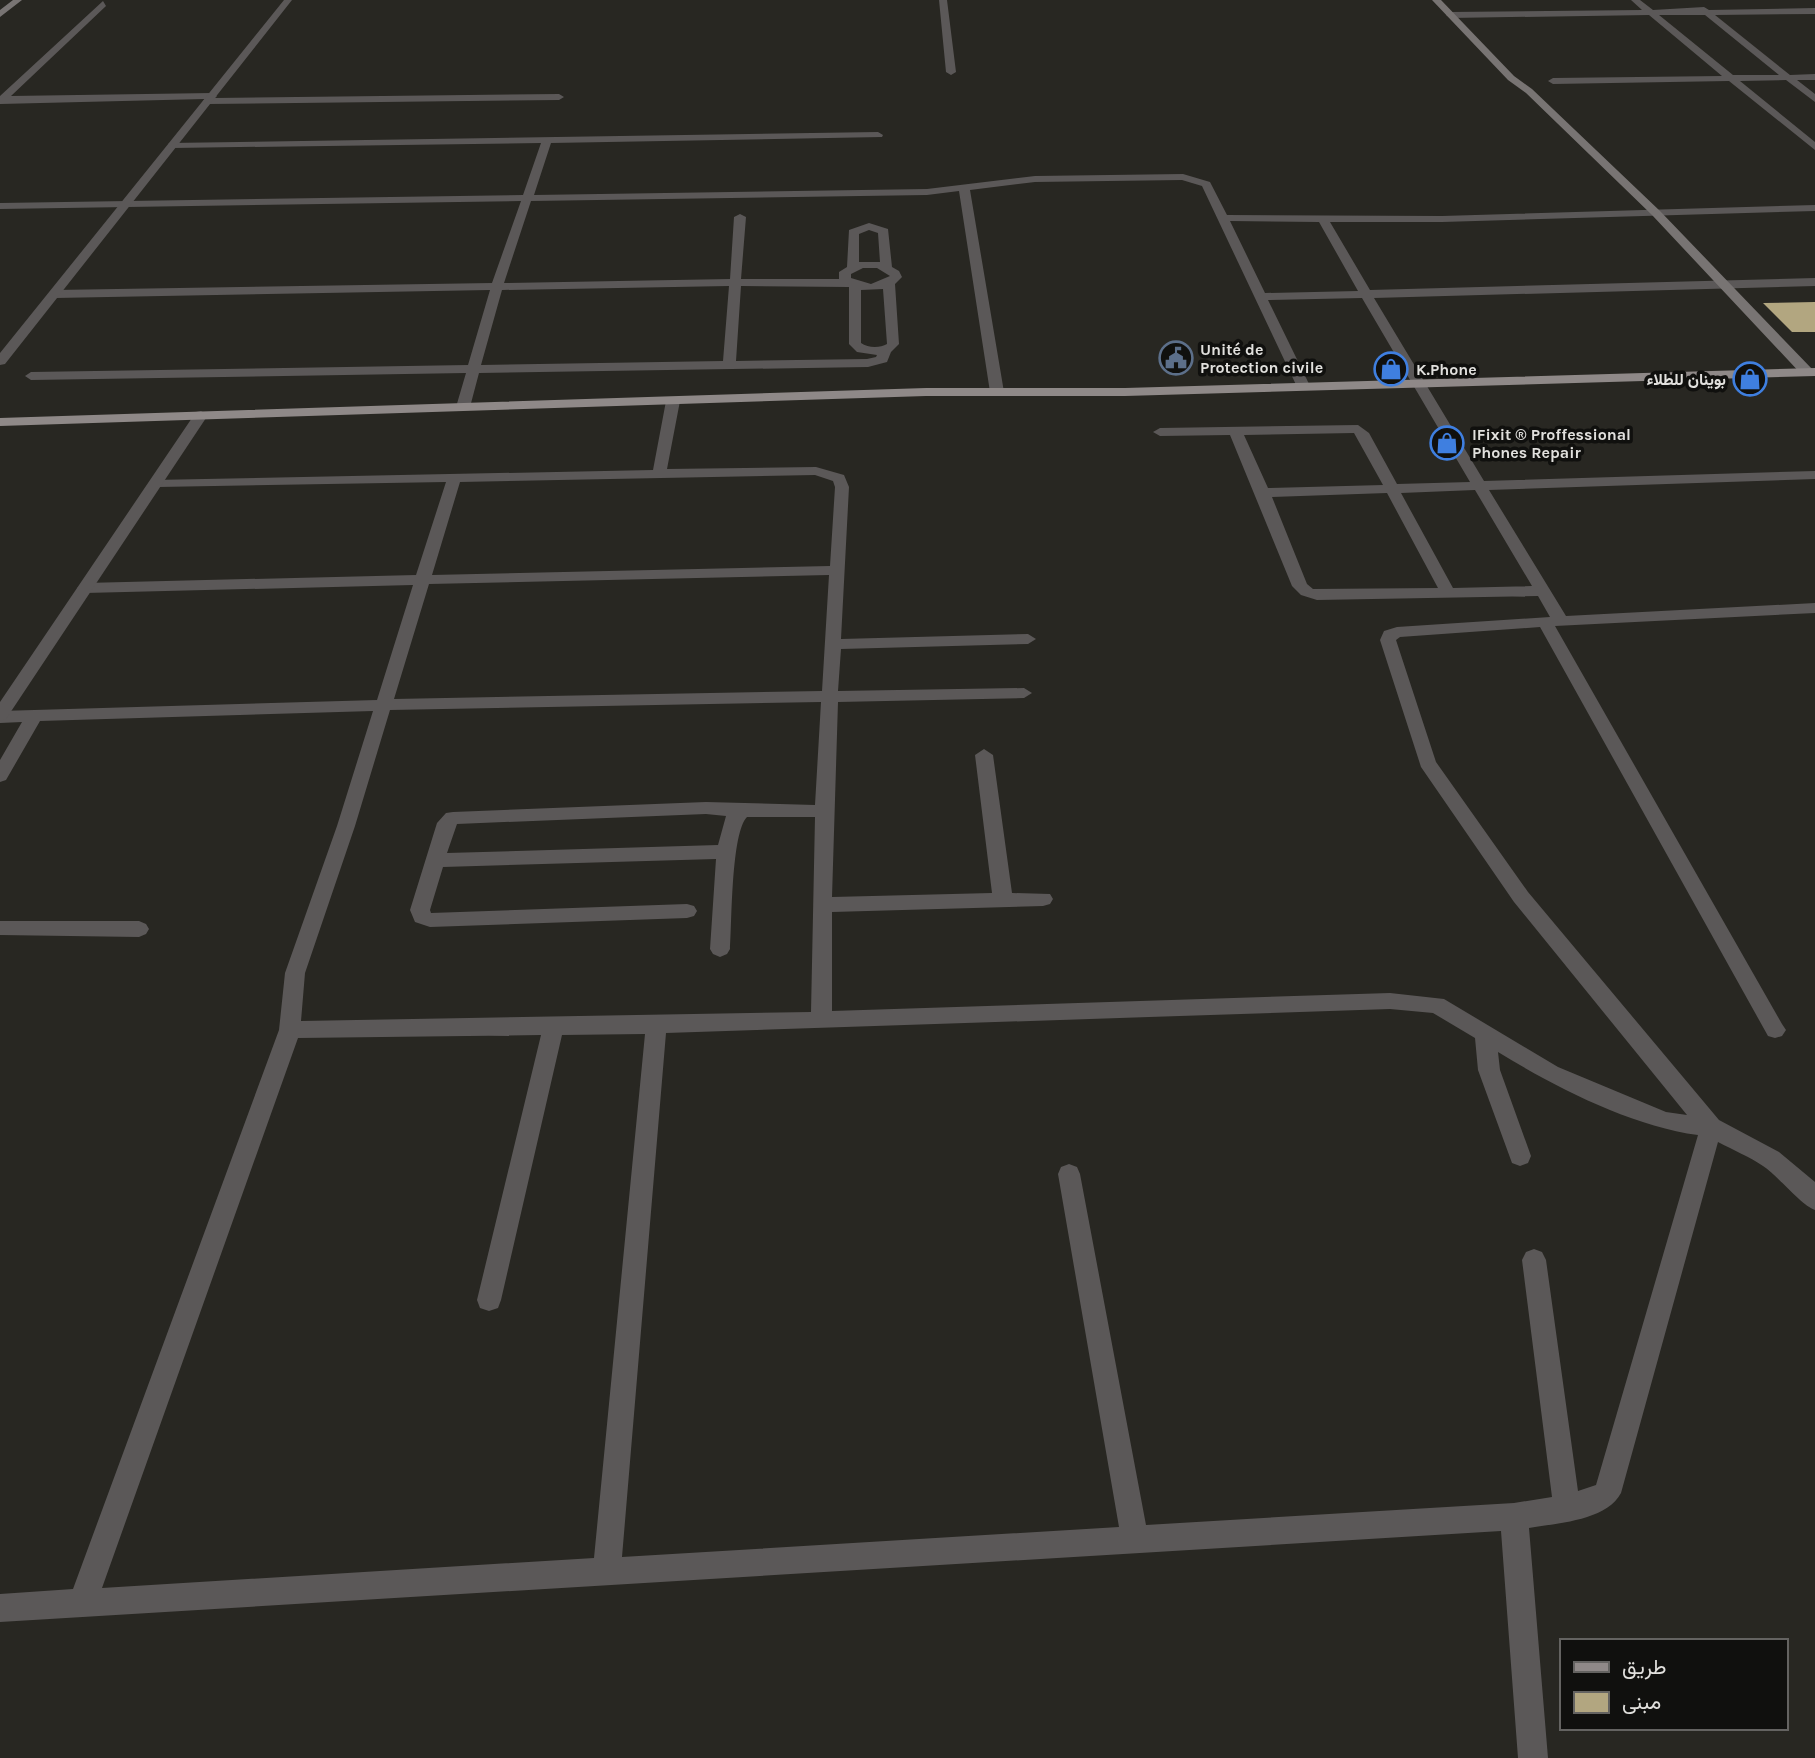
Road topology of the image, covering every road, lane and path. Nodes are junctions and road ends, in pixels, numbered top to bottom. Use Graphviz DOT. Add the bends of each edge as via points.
graph roads {
  1 [pos="18,0"];
  2 [pos="288,0"];
  3 [pos="943,0"];
  4 [pos="1436,0"];
  5 [pos="1582,0"];
  6 [pos="1635,0"];
  7 [pos="1691,0"];
  8 [pos="103,4"];
  9 [pos="1463,11"];
  10 [pos="1815,11"];
  11 [pos="1706,12"];
  12 [pos="1653,13"];
  13 [pos="1597,14"];
  14 [pos="0,15"];
  15 [pos="1450,15"];
  16 [pos="1475,24"];
  17 [pos="1518,69"];
  18 [pos="951,72"];
  19 [pos="1815,77"];
  20 [pos="1732,78"];
  21 [pos="1788,78"];
  22 [pos="1553,81"];
  23 [pos="1530,91"];
  24 [pos="559,97"];
  25 [pos="210,99"];
  26 [pos="1815,99"];
  27 [pos="1,100"];
  28 [pos="878,135"];
  29 [pos="547,140"];
  30 [pos="173,145"];
  31 [pos="1815,148"];
  32 [pos="964,189"];
  33 [pos="528,198"];
  34 [pos="127,204"];
  35 [pos="0,206"];
  36 [pos="1815,208"];
  37 [pos="1656,213"];
  38 [pos="740,217"];
  39 [pos="1223,218"];
  40 [pos="1323,219"];
  41 [pos="886,267"];
  42 [pos="851,268"];
  43 [pos="736,278"];
  44 [pos="498,282"];
  45 [pos="1815,282"];
  46 [pos="64,284"];
  47 [pos="852,284"];
  48 [pos="889,284"];
  49 [pos="1724,285"];
  50 [pos="239,287"];
  51 [pos="55,294"];
  52 [pos="1367,295"];
  53 [pos="1261,297"];
  54 [pos="885,350"];
  55 [pos="0,361"];
  56 [pos="729,365"];
  57 [pos="474,369"];
  58 [pos="1813,375"];
  59 [pos="31,376"];
  60 [pos="1417,383"];
  61 [pos="1303,386"];
  62 [pos="997,392"];
  63 [pos="673,401"];
  64 [pos="463,407"];
  65 [pos="201,415"];
  66 [pos="0,422"];
  67 [pos="1235,431"];
  68 [pos="1160,432"];
  69 [pos="659,474"];
  70 [pos="1815,475"];
  71 [pos="454,478"];
  72 [pos="158,483"];
  73 [pos="1482,485"];
  74 [pos="1394,489"];
  75 [pos="1263,493"];
  76 [pos="837,570"];
  77 [pos="424,578"];
  78 [pos="85,588"];
  79 [pos="1543,591"];
  80 [pos="1448,593"];
  81 [pos="1815,608"];
  82 [pos="1553,621"];
  83 [pos="1028,639"];
  84 [pos="832,644"];
  85 [pos="1024,693"];
  86 [pos="829,697"];
  87 [pos="384,705"];
  88 [pos="0,716"];
  89 [pos="34,716"];
  90 [pos="984,755"];
  91 [pos="0,776"];
  92 [pos="744,811"];
  93 [pos="825,811"];
  94 [pos="726,852"];
  95 [pos="435,860"];
  96 [pos="1043,899"];
  97 [pos="1003,900"];
  98 [pos="822,905"];
  99 [pos="687,911"];
  100 [pos="0,928"];
  101 [pos="139,929"];
  102 [pos="720,949"];
  103 [pos="822,1020"];
  104 [pos="656,1026"];
  105 [pos="553,1027"];
  106 [pos="290,1030"];
  107 [pos="1775,1031"];
  108 [pos="1485,1032"];
  109 [pos="1711,1127"];
  110 [pos="1520,1156"];
  111 [pos="1069,1174"];
  112 [pos="1815,1200"];
  113 [pos="1534,1260"];
  114 [pos="489,1300"];
  115 [pos="1566,1508"];
  116 [pos="1514,1517"];
  117 [pos="1135,1539"];
  118 [pos="607,1571"];
  119 [pos="82,1603"];
  120 [pos="0,1608"];
  121 [pos="1533,1758"];
  1 -- 14 [label="main road"];
  2 -- 25 [label="street"];
  3 -- 18 [label="street"];
  4 -- 15 [label="main road"];
  5 -- 13 [label="street"];
  6 -- 12 [label="street"];
  7 -- 11 [label="street"];
  8 -- 27 [label="street"];
  9 -- 13 [label="street"];
  9 -- 15 [label="street"];
  9 -- 16 [label="main road"];
  10 -- 11 [label="street"];
  11 -- 12 [label="street"];
  11 -- 21 [label="street"];
  12 -- 13 [label="street"];
  12 -- 20 [label="street"];
  15 -- 23 [label="main road" via="1511,78"];
  17 -- 23 [label="main road" via="1527,78"];
  19 -- 21 [label="street"];
  20 -- 21 [label="street"];
  20 -- 22 [label="street"];
  20 -- 31 [label="street"];
  21 -- 26 [label="street"];
  23 -- 37 [label="main road"];
  24 -- 25 [label="street"];
  25 -- 27 [label="street"];
  25 -- 30 [label="street"];
  28 -- 29 [label="street"];
  29 -- 30 [label="street"];
  29 -- 33 [label="street"];
  30 -- 34 [label="street"];
  32 -- 33 [label="street"];
  32 -- 39 [label="street" via="1035,179 1189,177 1206,184"];
  32 -- 62 [label="street"];
  33 -- 34 [label="street"];
  33 -- 44 [label="street"];
  34 -- 35 [label="street"];
  34 -- 46 [label="street"];
  36 -- 37 [label="street"];
  37 -- 40 [label="street"];
  37 -- 49 [label="main road"];
  38 -- 43 [label="street"];
  39 -- 40 [label="street"];
  39 -- 53 [label="street"];
  40 -- 52 [label="street"];
  41 -- 42 [label="street"];
  41 -- 42 [label="street" via="884,231 869,226 853,232"];
  41 -- 48 [label="street" via="896,277"];
  42 -- 43 [label="street"];
  42 -- 47 [label="street" via="844,276"];
  43 -- 44 [label="street"];
  43 -- 47 [label="street"];
  43 -- 56 [label="street"];
  44 -- 50 [label="street"];
  44 -- 57 [label="street"];
  45 -- 49 [label="street"];
  46 -- 50 [label="street"];
  46 -- 51 [label="street"];
  47 -- 48 [label="street"];
  47 -- 54 [label="street" via="855,344 867,351"];
  48 -- 54 [label="street" via="893,344"];
  49 -- 52 [label="street"];
  49 -- 58 [label="main road"];
  50 -- 51 [label="street"];
  51 -- 55 [label="street"];
  52 -- 53 [label="street"];
  52 -- 60 [label="street"];
  53 -- 61 [label="street"];
  54 -- 56 [label="street" via="882,359 868,363"];
  56 -- 57 [label="street"];
  57 -- 59 [label="street"];
  57 -- 64 [label="street"];
  58 -- 60 [label="main road"];
  60 -- 61 [label="main road"];
  60 -- 73 [label="street"];
  61 -- 62 [label="main road"];
  62 -- 63 [label="main road"];
  63 -- 64 [label="main road"];
  63 -- 69 [label="street"];
  64 -- 65 [label="main road"];
  65 -- 66 [label="main road"];
  65 -- 72 [label="street"];
  67 -- 68 [label="street"];
  67 -- 74 [label="street" via="1357,429"];
  67 -- 75 [label="street"];
  69 -- 71 [label="street"];
  69 -- 76 [label="street" via="816,471 839,478"];
  70 -- 73 [label="street"];
  71 -- 72 [label="street"];
  71 -- 77 [label="street"];
  72 -- 78 [label="street"];
  73 -- 74 [label="street"];
  73 -- 79 [label="street"];
  74 -- 75 [label="street"];
  74 -- 80 [label="street"];
  75 -- 80 [label="street" via="1300,586 1307,592"];
  76 -- 77 [label="street"];
  76 -- 84 [label="street"];
  77 -- 78 [label="street"];
  77 -- 87 [label="street"];
  78 -- 88 [label="street"];
  79 -- 80 [label="street"];
  79 -- 82 [label="street"];
  81 -- 82 [label="street"];
  82 -- 107 [label="street"];
  82 -- 109 [label="street" via="1397,632 1388,640 1427,763 1521,897"];
  83 -- 84 [label="street"];
  84 -- 86 [label="street"];
  85 -- 86 [label="street"];
  86 -- 87 [label="street"];
  86 -- 93 [label="street"];
  87 -- 89 [label="street"];
  87 -- 106 [label="street" via="295,973"];
  88 -- 89 [label="street"];
  89 -- 91 [label="street"];
  90 -- 97 [label="street"];
  92 -- 93 [label="street"];
  92 -- 94 [label="street" via="733,820"];
  92 -- 95 [label="street" via="706,808 463,816 446,823"];
  93 -- 98 [label="street"];
  94 -- 95 [label="street"];
  94 -- 102 [label="street"];
  95 -- 99 [label="street" via="420,910 422,917 430,920"];
  96 -- 97 [label="street"];
  97 -- 98 [label="street"];
  98 -- 103 [label="street"];
  100 -- 101 [label="street"];
  103 -- 104 [label="street"];
  103 -- 108 [label="street" via="1390,1001 1437,1005"];
  104 -- 105 [label="street"];
  104 -- 118 [label="street"];
  105 -- 106 [label="street"];
  105 -- 114 [label="street"];
  106 -- 119 [label="street"];
  108 -- 109 [label="street" via="1550,1073 1664,1121"];
  108 -- 110 [label="street" via="1489,1070"];
  109 -- 112 [label="street" via="1771,1160"];
  109 -- 115 [label="street" via="1612,1484 1605,1496"];
  111 -- 117 [label="street"];
  113 -- 115 [label="street"];
  115 -- 116 [label="street"];
  116 -- 117 [label="street"];
  116 -- 121 [label="street"];
  117 -- 118 [label="street"];
  118 -- 119 [label="street"];
  119 -- 120 [label="street"];
}
